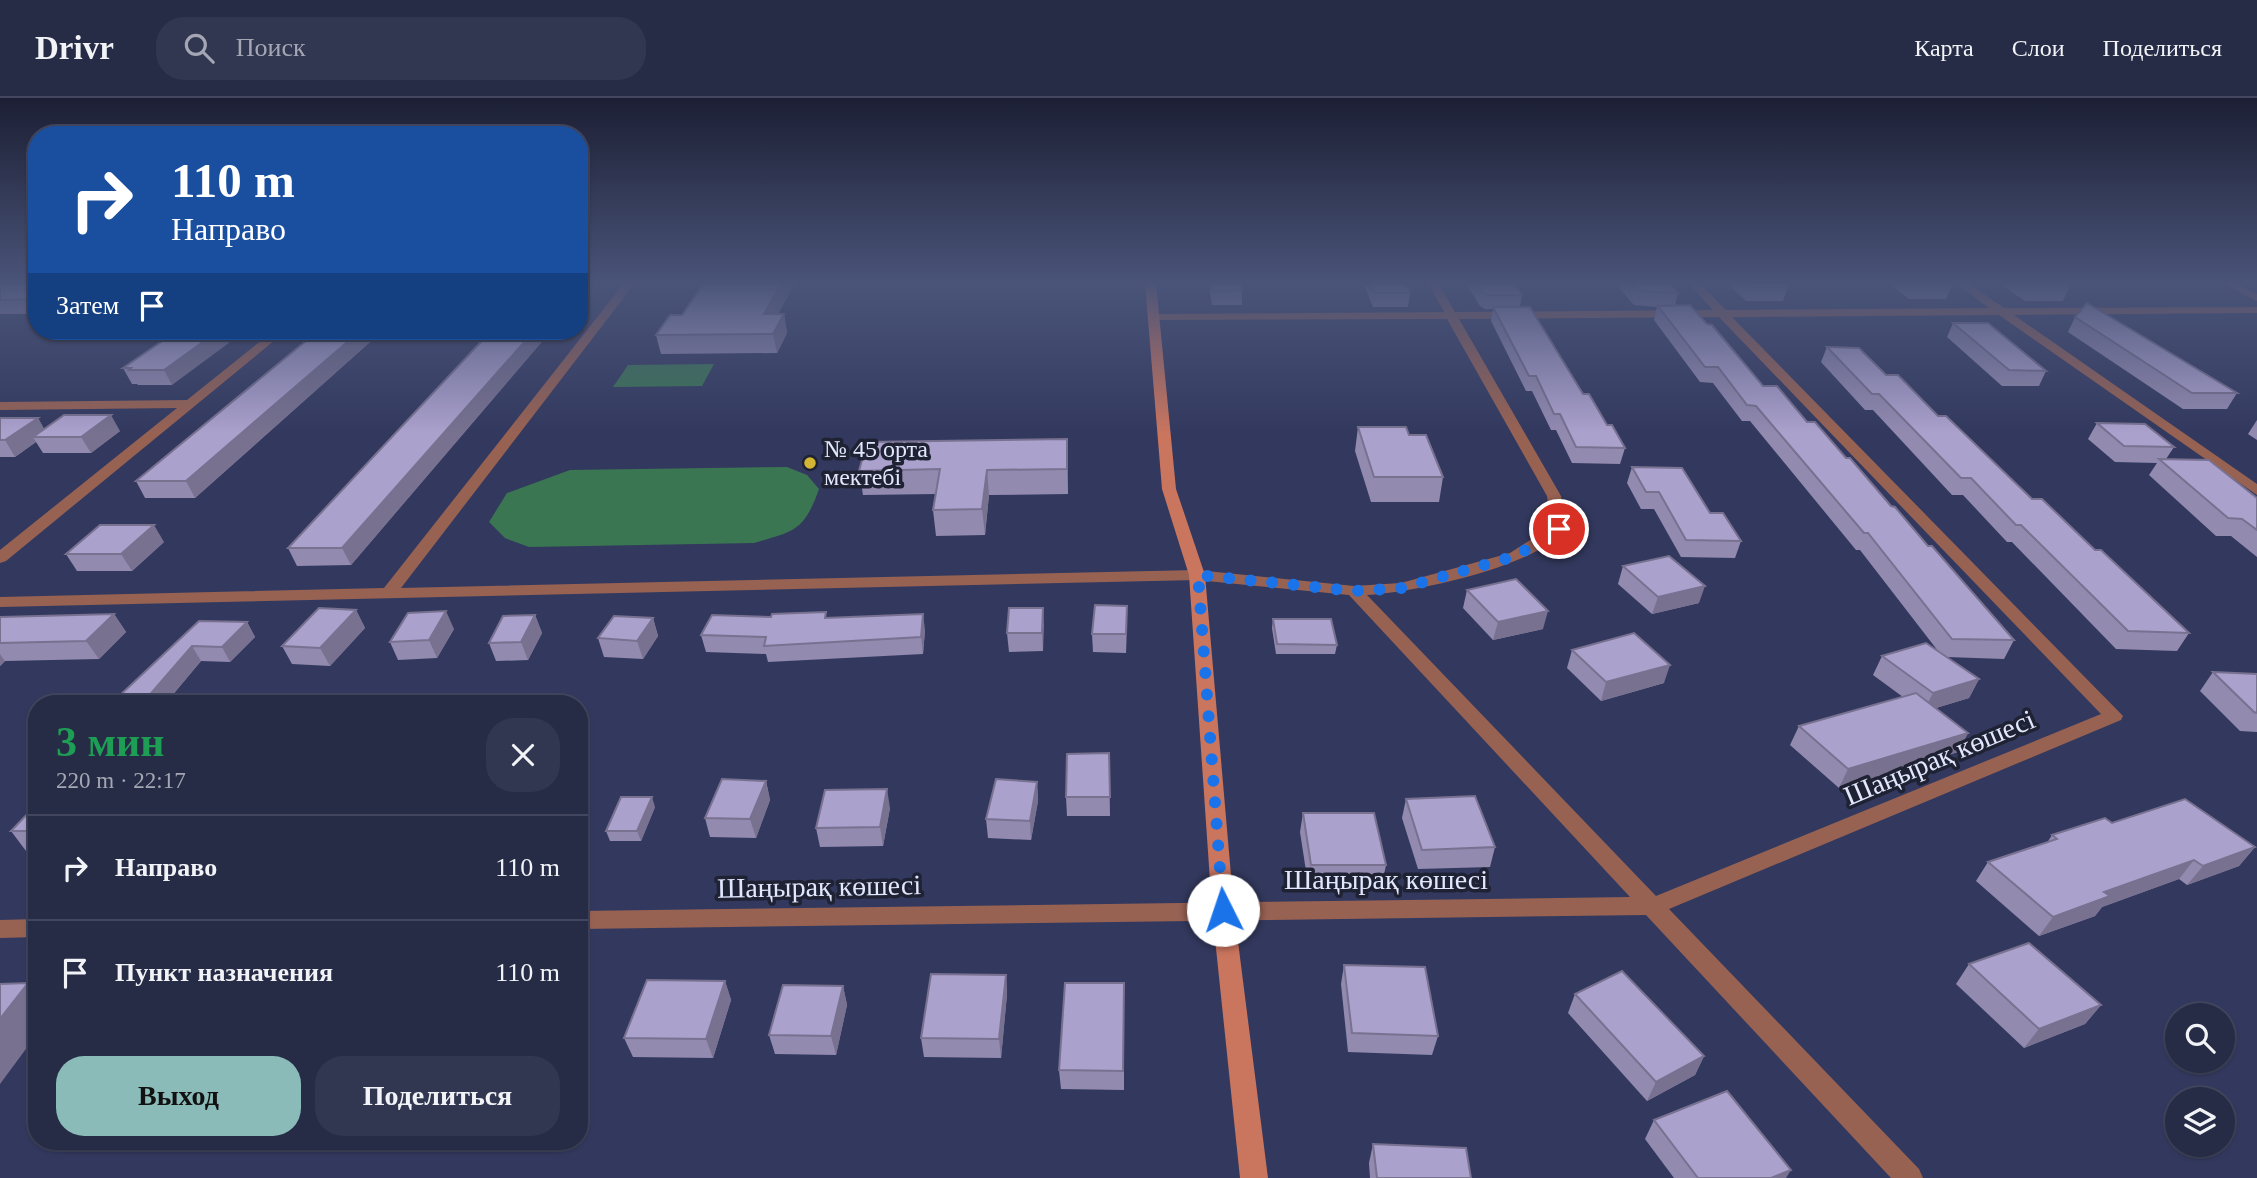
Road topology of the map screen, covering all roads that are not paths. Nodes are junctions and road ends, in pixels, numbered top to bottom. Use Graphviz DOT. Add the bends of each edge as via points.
graph roads {
  1 [pos="1154,333"];
  2 [pos="1462,333"];
  3 [pos="1744,333"];
  4 [pos="2033,333"];
  5 [pos="269,340"];
  6 [pos="585,340"];
  7 [pos="190,404"];
  8 [pos="0,406"];
  9 [pos="2257,491"];
  10 [pos="0,558"];
  11 [pos="1198,575"];
  12 [pos="1354,591"];
  13 [pos="387,596"];
  14 [pos="0,603"];
  15 [pos="1655,906"];
  16 [pos="1223,910"];
  17 [pos="588,920"];
  18 [pos="28,928"];
  19 [pos="0,929"];
  20 [pos="1254,1178"];
  21 [pos="1909,1178"];
  1 -- 11 [label="street" via="1168,489"];
  2 -- 12 [label="street" via="1555,496 1559,529 1516,556 1402,588"];
  3 -- 15 [label="street, Шаңырақ көшесі" via="2114,716"];
  4 -- 9 [label="street"];
  5 -- 7 [label="street"];
  6 -- 13 [label="street"];
  7 -- 8 [label="street"];
  7 -- 10 [label="street"];
  11 -- 12 [label="street"];
  11 -- 13 [label="street"];
  11 -- 16 [label="street"];
  12 -- 15 [label="street"];
  13 -- 14 [label="street"];
  15 -- 16 [label="street, Шаңырақ көшесі"];
  15 -- 21 [label="street"];
  16 -- 17 [label="street, Шаңырақ көшесі"];
  16 -- 20 [label="street"];
  18 -- 19 [label="street"];
}
